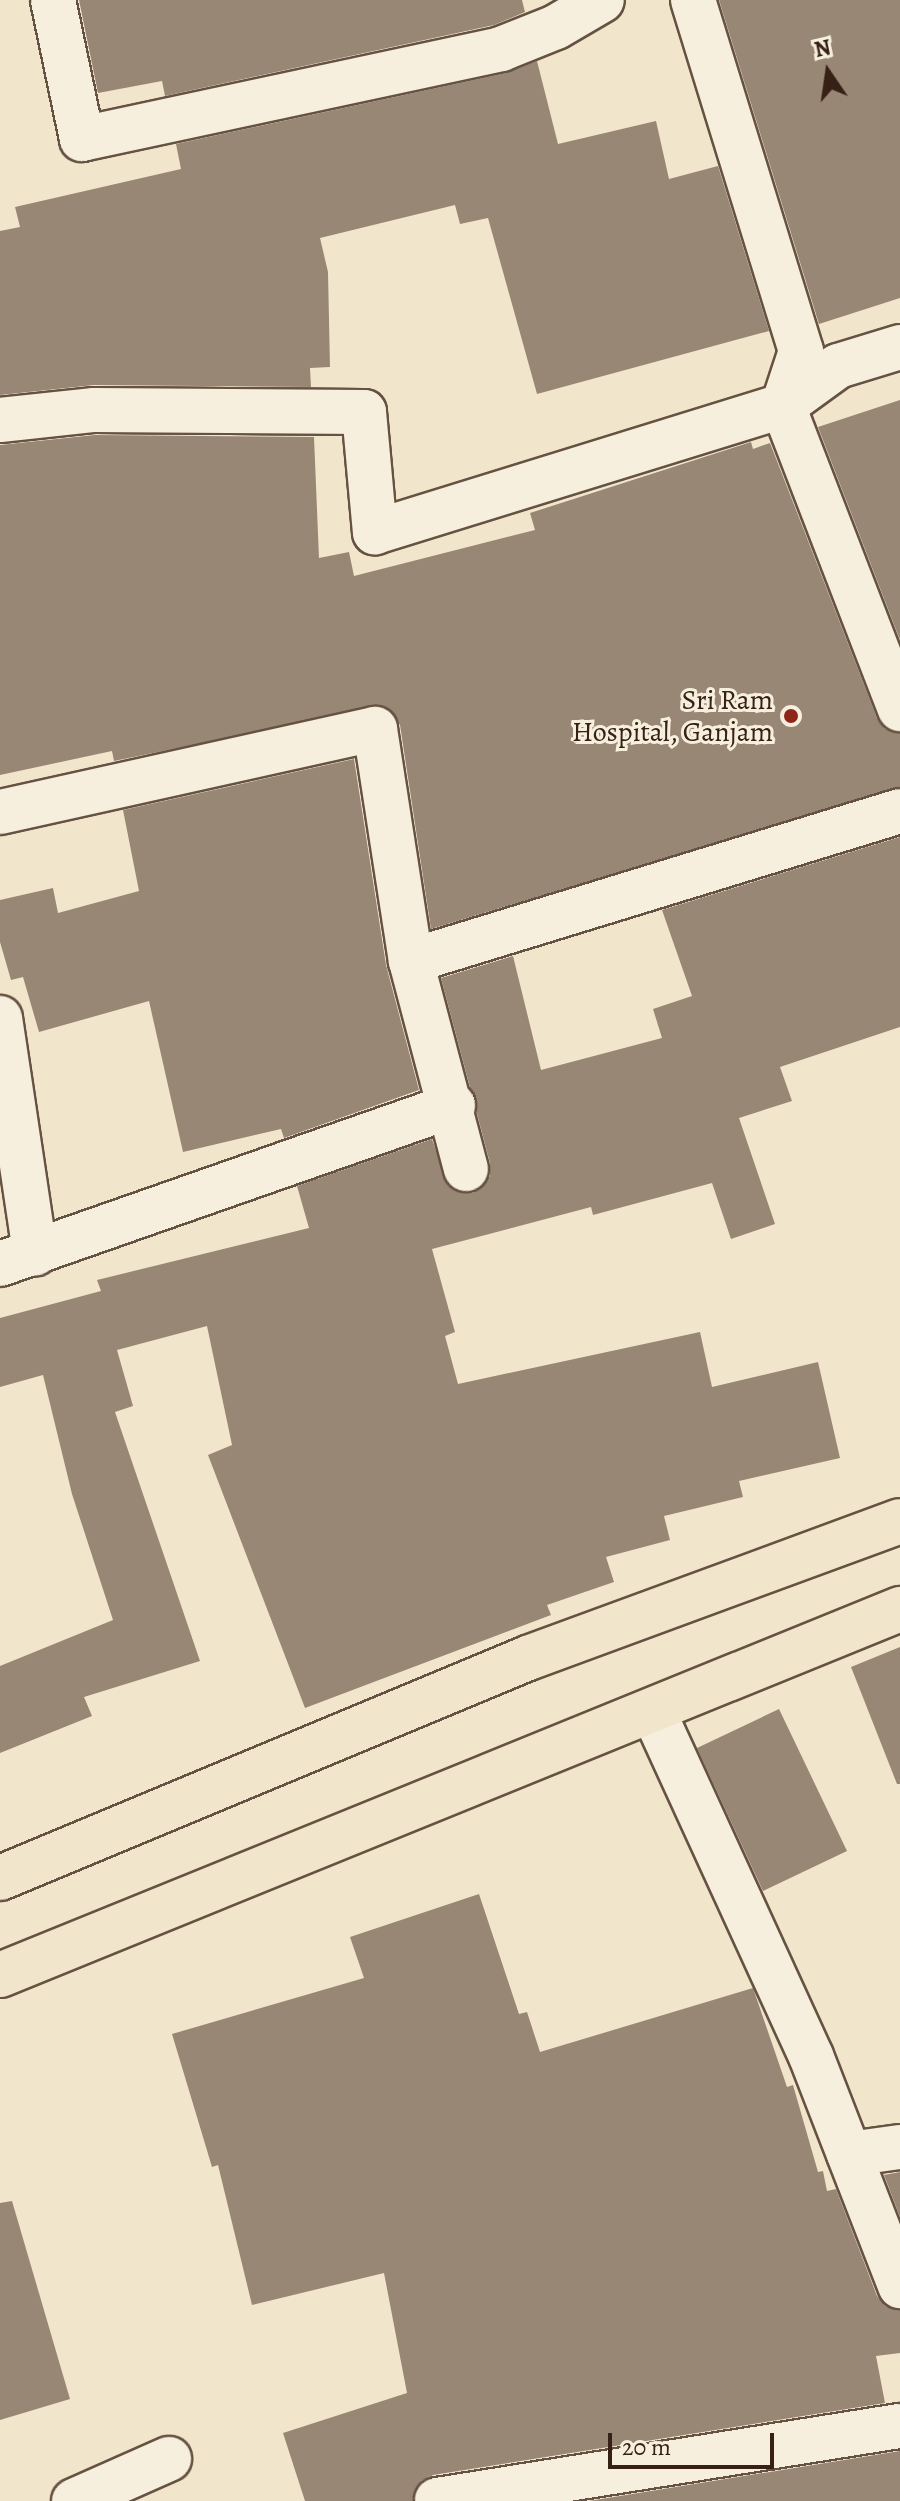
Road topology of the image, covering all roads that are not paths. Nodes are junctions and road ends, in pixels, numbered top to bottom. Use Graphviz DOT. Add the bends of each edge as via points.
graph roads {
  1 [pos="53,0"];
  2 [pos="602,0"];
  3 [pos="693,0"];
  4 [pos="900,347"];
  5 [pos="783,406"];
  6 [pos="0,420"];
  7 [pos="900,709"];
  8 [pos="900,811"];
  9 [pos="0,812"];
  10 [pos="411,961"];
  11 [pos="0,1018"];
  12 [pos="453,1105"];
  13 [pos="466,1169"];
  14 [pos="17,1258"];
  15 [pos="900,1521"];
  16 [pos="900,1609"];
  17 [pos="653,1711"];
  18 [pos="0,1878"];
  19 [pos="0,1975"];
  20 [pos="900,2147"];
  21 [pos="849,2154"];
  22 [pos="900,2286"];
  23 [pos="900,2426"];
  24 [pos="169,2459"];
  25 [pos="437,2500"];
  26 [pos="74,2501"];
  1 -- 2 [label="street" via="82,139 501,49 556,27"];
  3 -- 5 [label="street" via="801,351"];
  4 -- 5 [label="street" via="838,366"];
  5 -- 6 [label="street" via="375,532 364,412 94,410"];
  5 -- 7 [label="street"];
  8 -- 10 [label="street"];
  9 -- 10 [label="street" via="375,729"];
  10 -- 12 [label="street"];
  11 -- 14 [label="street"];
  12 -- 13 [label="street"];
  12 -- 14 [label="street"];
  15 -- 18 [label="highway" via="528,1658"];
  16 -- 17 [label="highway"];
  17 -- 19 [label="highway"];
  17 -- 21 [label="street" via="811,2056"];
  20 -- 21 [label="street"];
  21 -- 22 [label="street"];
  23 -- 25 [label="street"];
  24 -- 26 [label="street"];
}
